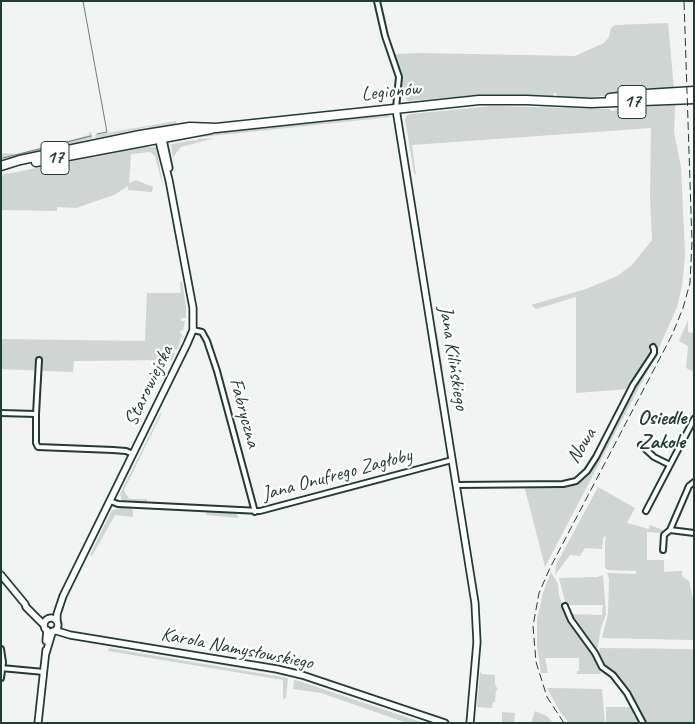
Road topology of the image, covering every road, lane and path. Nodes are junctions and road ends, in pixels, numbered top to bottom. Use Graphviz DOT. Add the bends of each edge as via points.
graph roads {
  1 [pos="377,1"];
  2 [pos="694,91"];
  3 [pos="694,99"];
  4 [pos="570,101"];
  5 [pos="396,109"];
  6 [pos="161,136"];
  7 [pos="1,166"];
  8 [pos="193,330"];
  9 [pos="653,347"];
  10 [pos="39,360"];
  11 [pos="1,413"];
  12 [pos="36,414"];
  13 [pos="694,419"];
  14 [pos="641,444"];
  15 [pos="133,454"];
  16 [pos="452,460"];
  17 [pos="670,465"];
  18 [pos="694,482"];
  19 [pos="456,485"];
  20 [pos="110,500"];
  21 [pos="646,511"];
  22 [pos="255,512"];
  23 [pos="670,530"];
  24 [pos="694,533"];
  25 [pos="663,550"];
  26 [pos="1,575"];
  27 [pos="26,604"];
  28 [pos="565,606"];
  29 [pos="53,620"];
  30 [pos="48,629"];
  31 [pos="77,636"];
  32 [pos="1,649"];
  33 [pos="2,668"];
  34 [pos="44,672"];
  35 [pos="1,678"];
  36 [pos="38,723"];
  37 [pos="445,723"];
  38 [pos="470,723"];
  39 [pos="643,723"];
  1 -- 5 [label="street, Jana Kilińskiego" via="398,77"];
  2 -- 4 [label="highway, Legionów / 17"];
  3 -- 4 [label="highway, Legionów / 17"];
  4 -- 5 [label="highway, Legionów / 17" via="486,99"];
  5 -- 6 [label="highway, Legionów / 17" via="216,128 202,126"];
  5 -- 16 [label="street, Jana Kilińskiego"];
  6 -- 7 [label="highway, Legionów / 17"];
  6 -- 8 [label="street, Starowiejska" via="193,304"];
  8 -- 15 [label="street, Starowiejska"];
  8 -- 22 [label="street, Fabryczna" via="202,332 207,340"];
  9 -- 19 [label="street, Nowa" via="654,353 633,385 596,457 578,480 563,484"];
  10 -- 12 [label="street"];
  11 -- 12 [label="street"];
  12 -- 15 [label="street" via="36,443 40,448 113,450"];
  13 -- 17 [label="street"];
  14 -- 17 [label="street" via="654,457"];
  15 -- 20 [label="street, Starowiejska"];
  16 -- 19 [label="street, Jana Kilińskiego"];
  16 -- 22 [label="street, Jana Onufrego Zagłoby"];
  17 -- 21 [label="street"];
  18 -- 23 [label="street" via="689,486"];
  19 -- 38 [label="street, Jana Kilińskiego" via="477,623"];
  20 -- 22 [label="street, Jana Onufrego Zagłoby" via="118,504"];
  20 -- 29 [label="street, Starowiejska"];
  23 -- 24 [label="street"];
  23 -- 25 [label="street" via="663,536"];
  26 -- 27 [label="street"];
  27 -- 29 [label="street, Karola Namysłowskiego" via="43,617"];
  27 -- 30 [label="street"];
  28 -- 39 [label="street" via="602,667 628,693"];
  29 -- 30 [label="street"];
  29 -- 30 [label="street" via="56,629"];
  29 -- 31 [label="street, Karola Namysłowskiego"];
  30 -- 31 [label="street, Karola Namysłowskiego"];
  30 -- 34 [label="street"];
  31 -- 37 [label="street, Karola Namysłowskiego" via="292,672"];
  32 -- 33 [label="street"];
  33 -- 34 [label="street"];
  33 -- 35 [label="street"];
  34 -- 36 [label="street"];
}
